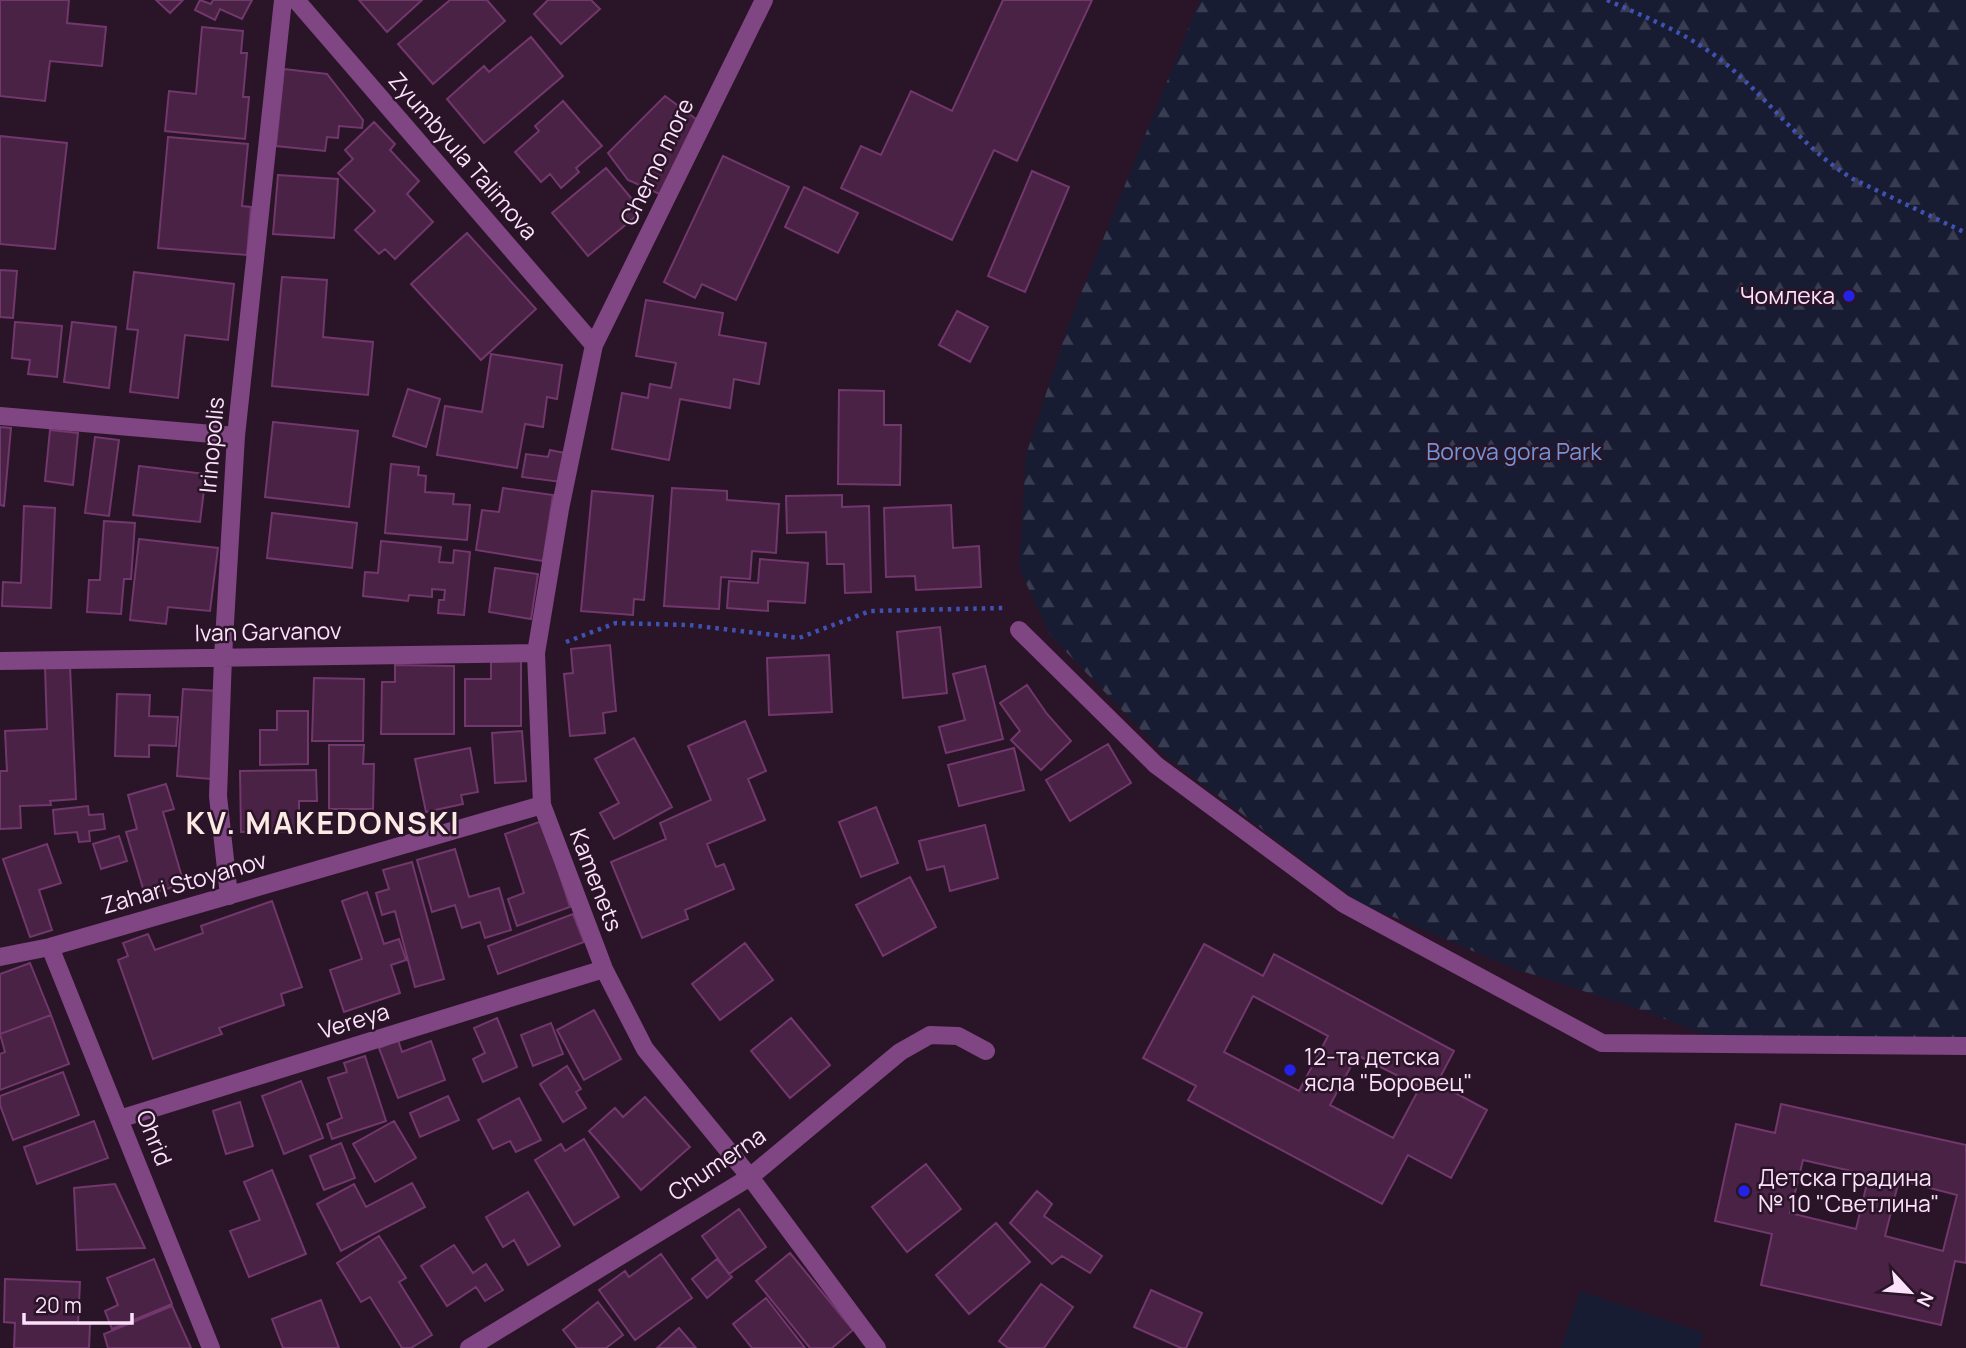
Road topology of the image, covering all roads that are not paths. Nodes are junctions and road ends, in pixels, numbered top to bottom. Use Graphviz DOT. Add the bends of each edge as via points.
graph roads {
  1 [pos="283,0"];
  2 [pos="296,0"];
  3 [pos="764,0"];
  4 [pos="594,345"];
  5 [pos="0,416"];
  6 [pos="236,436"];
  7 [pos="1019,630"];
  8 [pos="536,653"];
  9 [pos="223,657"];
  10 [pos="0,661"];
  11 [pos="542,805"];
  12 [pos="229,896"];
  13 [pos="50,947"];
  14 [pos="0,957"];
  15 [pos="604,969"];
  16 [pos="1966,1046"];
  17 [pos="986,1051"];
  18 [pos="119,1119"];
  19 [pos="750,1177"];
  20 [pos="211,1348"];
  21 [pos="469,1348"];
  22 [pos="877,1348"];
  1 -- 6 [label="street, Irinopolis"];
  2 -- 4 [label="street, Zyumbyula Talimova"];
  3 -- 4 [label="street, Cherno more"];
  4 -- 8 [label="street, Kamenets"];
  5 -- 6 [label="street"];
  6 -- 9 [label="street, Irinopolis"];
  7 -- 16 [label="street" via="1156,765 1344,904 1602,1043"];
  8 -- 9 [label="street, Ivan Garvanov"];
  8 -- 11 [label="street, Kamenets"];
  9 -- 10 [label="street, Ivan Garvanov"];
  9 -- 12 [label="street, Irinopolis" via="218,796"];
  11 -- 12 [label="street, Zahari Stoyanov"];
  11 -- 15 [label="street, Kamenets"];
  12 -- 13 [label="street, Zahari Stoyanov"];
  13 -- 14 [label="street, Zahari Stoyanov"];
  13 -- 18 [label="street, Ohrid"];
  15 -- 18 [label="street, Vereya"];
  15 -- 19 [label="street, Kamenets" via="645,1049"];
  17 -- 19 [label="street, Chumerna" via="958,1036 930,1035 900,1052"];
  18 -- 20 [label="street, Ohrid"];
  19 -- 21 [label="street, Chumerna"];
  19 -- 22 [label="street, Kamenets"];
}
